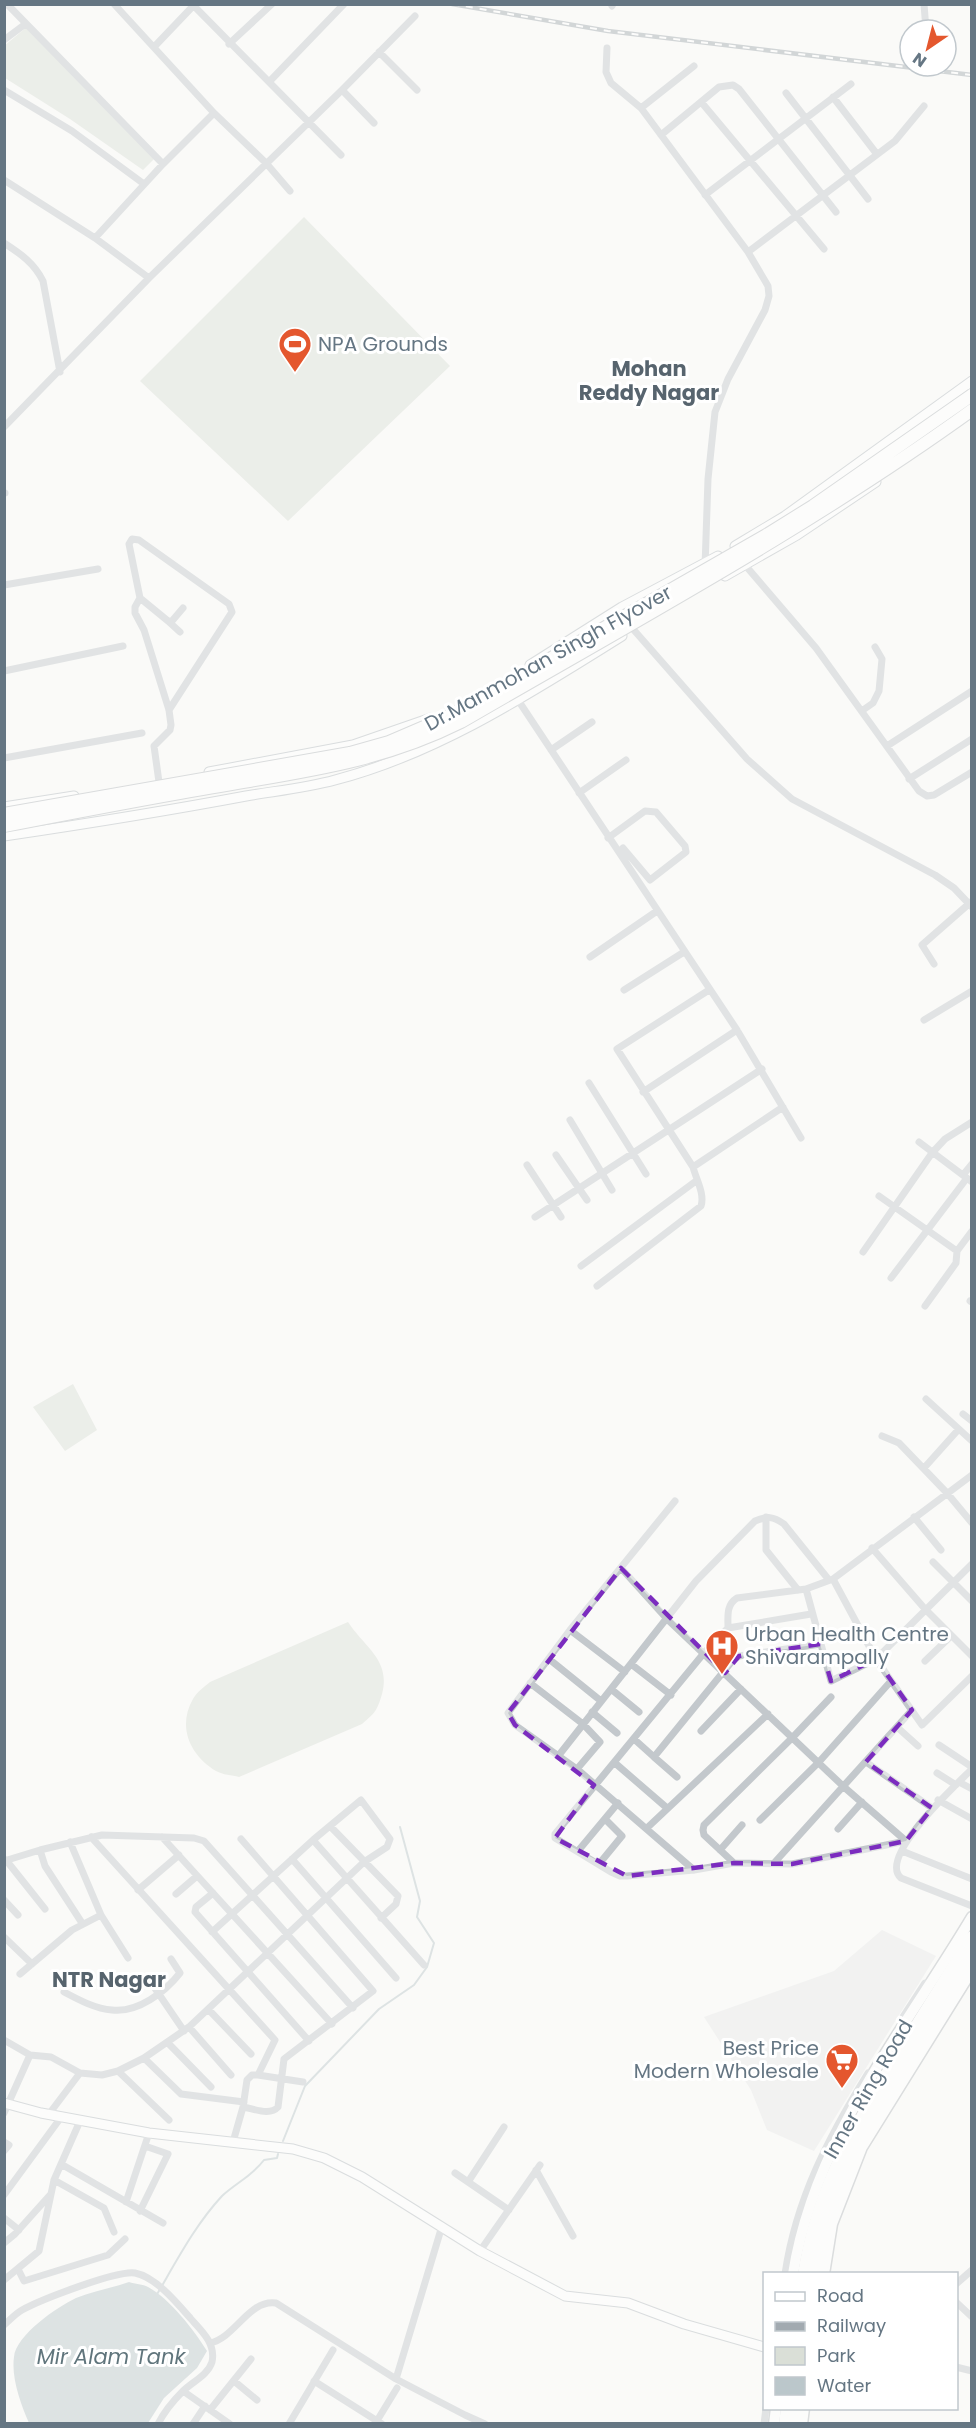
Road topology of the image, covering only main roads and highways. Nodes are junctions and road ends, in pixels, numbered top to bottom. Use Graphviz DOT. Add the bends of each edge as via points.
graph roads {
  1 [pos="972,395"];
  2 [pos="972,410"];
  3 [pos="4,814"];
  4 [pos="4,826"];
  5 [pos="972,1917"];
  6 [pos="972,1936"];
  7 [pos="972,1955"];
  8 [pos="972,1970"];
  9 [pos="793,2272"];
  10 [pos="804,2272"];
  11 [pos="814,2272"];
  12 [pos="824,2272"];
  1 -- 3 [label="highway, Dr.Manmohan Singh Flyover, bridge" via="768,534 452,716 413,733 350,753"];
  2 -- 4 [label="highway, Dr.Manmohan Singh Flyover, bridge" via="791,530 437,734 392,752 319,770"];
  5 -- 9 [label="main road, Inner Ring Road" via="833,2143 805,2216"];
  6 -- 10 [label="highway" via="846,2143 822,2198"];
  7 -- 11 [label="highway" via="855,2147 831,2202"];
  8 -- 12 [label="main road, Inner Ring Road" via="862,2148 832,2224"];
}
